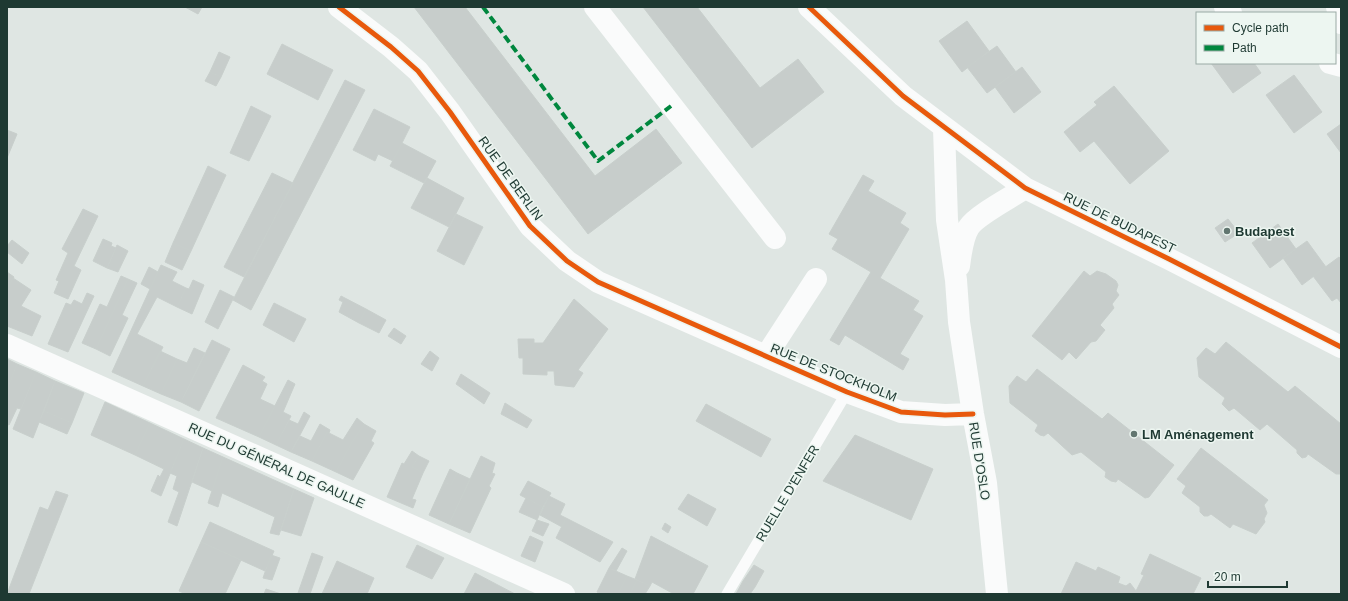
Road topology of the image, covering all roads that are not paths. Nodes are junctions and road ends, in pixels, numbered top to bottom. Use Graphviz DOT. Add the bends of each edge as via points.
graph roads {
  1 [pos="339,7"];
  2 [pos="595,7"];
  3 [pos="1337,7"];
  4 [pos="812,8"];
  5 [pos="1341,23"];
  6 [pos="944,128"];
  7 [pos="1025,188"];
  8 [pos="775,238"];
  9 [pos="816,279"];
  10 [pos="956,280"];
  11 [pos="738,344"];
  12 [pos="7,345"];
  13 [pos="1341,347"];
  14 [pos="766,356"];
  15 [pos="847,392"];
  16 [pos="973,414"];
  17 [pos="552,591"];
  18 [pos="727,594"];
  19 [pos="997,594"];
  1 -- 11 [label="street, RUE DE BERLIN" via="418,71 530,226 567,261 598,282"];
  2 -- 8 [label="street"];
  3 -- 5 [label="street"];
  4 -- 6 [label="street, RUE DE BUDAPEST" via="903,96"];
  6 -- 7 [label="street, RUE DE BUDAPEST"];
  6 -- 10 [label="street, RUE D'OSLO" via="947,220"];
  7 -- 10 [label="street, RUE D'OSLO" via="970,226 964,238"];
  7 -- 13 [label="street, RUE DE BUDAPEST" via="1169,258"];
  9 -- 14 [label="street"];
  10 -- 16 [label="street, RUE D'OSLO" via="959,322"];
  11 -- 14 [label="street, RUE DE STOCKHOLM"];
  12 -- 17 [label="street, RUE DU GÉNÉRAL DE GAULLE"];
  14 -- 15 [label="street, RUE DE STOCKHOLM"];
  15 -- 16 [label="street, RUE DE STOCKHOLM" via="901,412"];
  15 -- 18 [label="lane, RUELLE D'ENFER"];
  16 -- 19 [label="street, RUE D'OSLO" via="986,483"];
}
